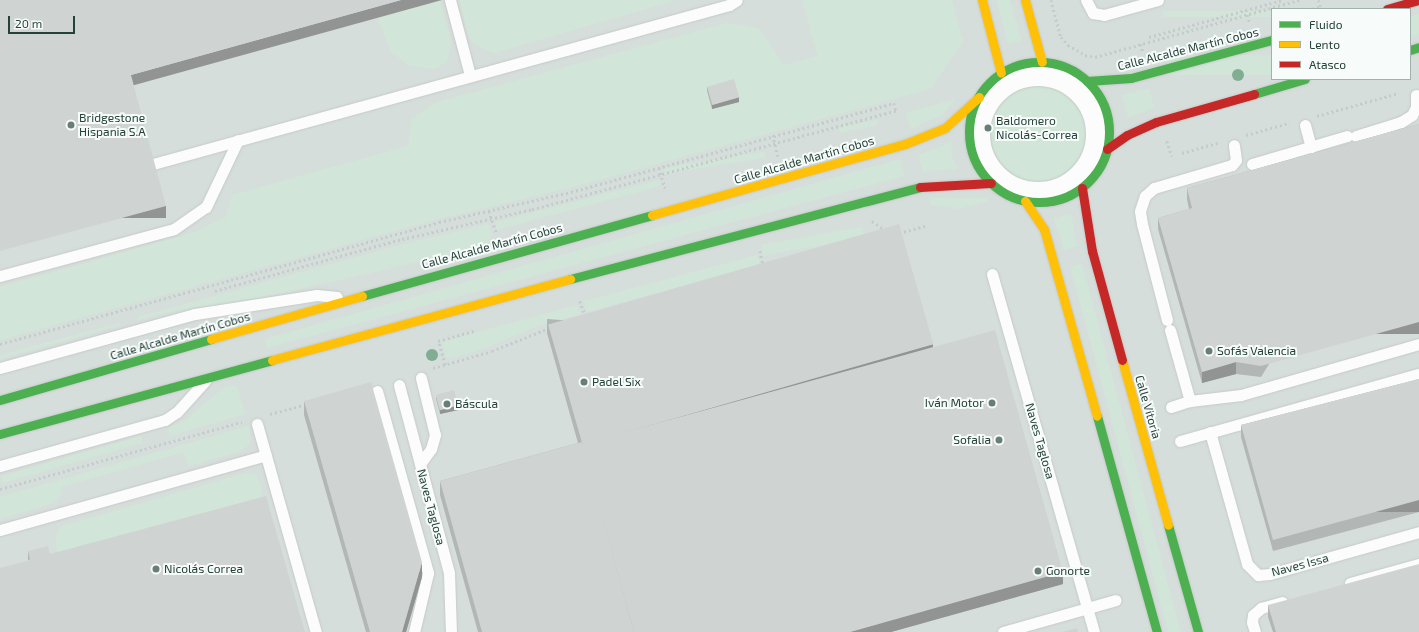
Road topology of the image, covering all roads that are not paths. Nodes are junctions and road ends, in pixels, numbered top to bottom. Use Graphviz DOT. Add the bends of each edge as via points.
graph roads {
  1 [pos="450,0"];
  2 [pos="737,0"];
  3 [pos="982,0"];
  4 [pos="1025,0"];
  5 [pos="1086,0"];
  6 [pos="1158,0"];
  7 [pos="1419,0"];
  8 [pos="1391,8"];
  9 [pos="1271,40"];
  10 [pos="1042,62"];
  11 [pos="1001,73"];
  12 [pos="470,75"];
  13 [pos="1302,80"];
  14 [pos="1083,87"];
  15 [pos="1416,95"];
  16 [pos="979,97"];
  17 [pos="1305,125"];
  18 [pos="238,140"];
  19 [pos="1234,145"];
  20 [pos="1312,147"];
  21 [pos="1107,149"];
  22 [pos="153,164"];
  23 [pos="1252,164"];
  24 [pos="991,183"];
  25 [pos="1082,188"];
  26 [pos="1025,201"];
  27 [pos="992,274"];
  28 [pos="0,276"];
  29 [pos="353,298"];
  30 [pos="1419,344"];
  31 [pos="0,368"];
  32 [pos="424,374"];
  33 [pos="1419,374"];
  34 [pos="209,376"];
  35 [pos="399,385"];
  36 [pos="377,391"];
  37 [pos="0,400"];
  38 [pos="1190,401"];
  39 [pos="1171,407"];
  40 [pos="253,422"];
  41 [pos="1210,432"];
  42 [pos="0,434"];
  43 [pos="1180,441"];
  44 [pos="266,455"];
  45 [pos="420,464"];
  46 [pos="0,466"];
  47 [pos="0,530"];
  48 [pos="1419,532"];
  49 [pos="1419,564"];
  50 [pos="1336,587"];
  51 [pos="1291,599"];
  52 [pos="1116,600"];
  53 [pos="1087,608"];
  54 [pos="316,632"];
  55 [pos="414,632"];
  56 [pos="451,632"];
  57 [pos="1003,632"];
  58 [pos="1094,632"];
  59 [pos="1157,632"];
  60 [pos="1198,632"];
  61 [pos="1254,632"];
  1 -- 12 [label="lane"];
  2 -- 12 [label="lane" via="729,5"];
  3 -- 11 [label="main road"];
  4 -- 10 [label="main road"];
  5 -- 6 [label="lane" via="1093,13 1104,15"];
  7 -- 8 [label="main road"];
  9 -- 14 [label="main road, Calle Alcalde Martín Cobos" via="1131,78"];
  10 -- 11 [label="main road" via="1022,64"];
  10 -- 14 [label="main road" via="1073,71"];
  11 -- 16 [label="main road, Calle Alcalde Martín Cobos"];
  12 -- 18 [label="lane"];
  13 -- 21 [label="main road" via="1156,122 1127,135"];
  14 -- 14 [label="street" via="1053,77 1032,75 1012,81 995,94 982,117 980,143 987,162 1000,179 1027,192 1047,192 1066,186 1081,173 1092,157 1097,138 1095,118"];
  14 -- 21 [label="main road" via="1101,100 1106,112"];
  15 -- 20 [label="lane" via="1416,107 1412,115 1401,122"];
  16 -- 24 [label="main road" via="969,126 970,142 977,164"];
  16 -- 29 [label="main road, Calle Alcalde Martín Cobos" via="958,119 923,138"];
  17 -- 20 [label="lane"];
  18 -- 22 [label="lane"];
  18 -- 28 [label="lane" via="206,207 174,229"];
  19 -- 38 [label="lane" via="1236,160 1232,165 1154,188 1145,196 1140,211"];
  20 -- 23 [label="lane"];
  21 -- 25 [label="main road" via="1095,174"];
  24 -- 26 [label="main road" via="1001,191"];
  24 -- 34 [label="main road" via="927,185 862,200 363,337"];
  25 -- 26 [label="main road" via="1056,200"];
  25 -- 60 [label="main road, Calle Vitoria" via="1092,251"];
  26 -- 59 [label="main road" via="1044,229"];
  27 -- 53 [label="lane, Naves Taglosa"];
  29 -- 31 [label="lane" via="317,295 195,314"];
  29 -- 37 [label="main road, Calle Alcalde Martín Cobos"];
  30 -- 38 [label="lane" via="1241,395"];
  32 -- 45 [label="lane" via="435,435 431,449"];
  33 -- 41 [label="lane"];
  34 -- 42 [label="main road"];
  34 -- 46 [label="lane" via="177,412 165,420"];
  35 -- 45 [label="lane, Naves Taglosa"];
  36 -- 55 [label="lane" via="428,573"];
  38 -- 39 [label="lane"];
  40 -- 44 [label="lane"];
  41 -- 43 [label="lane"];
  41 -- 48 [label="lane, Naves Issa" via="1247,564 1258,575 1270,574"];
  44 -- 47 [label="lane"];
  44 -- 54 [label="lane"];
  45 -- 56 [label="lane, Naves Taglosa" via="449,573"];
  49 -- 50 [label="lane"];
  51 -- 61 [label="lane" via="1261,608 1252,622"];
  52 -- 53 [label="lane"];
  53 -- 57 [label="lane"];
  53 -- 58 [label="lane, Naves Taglosa"];
}
